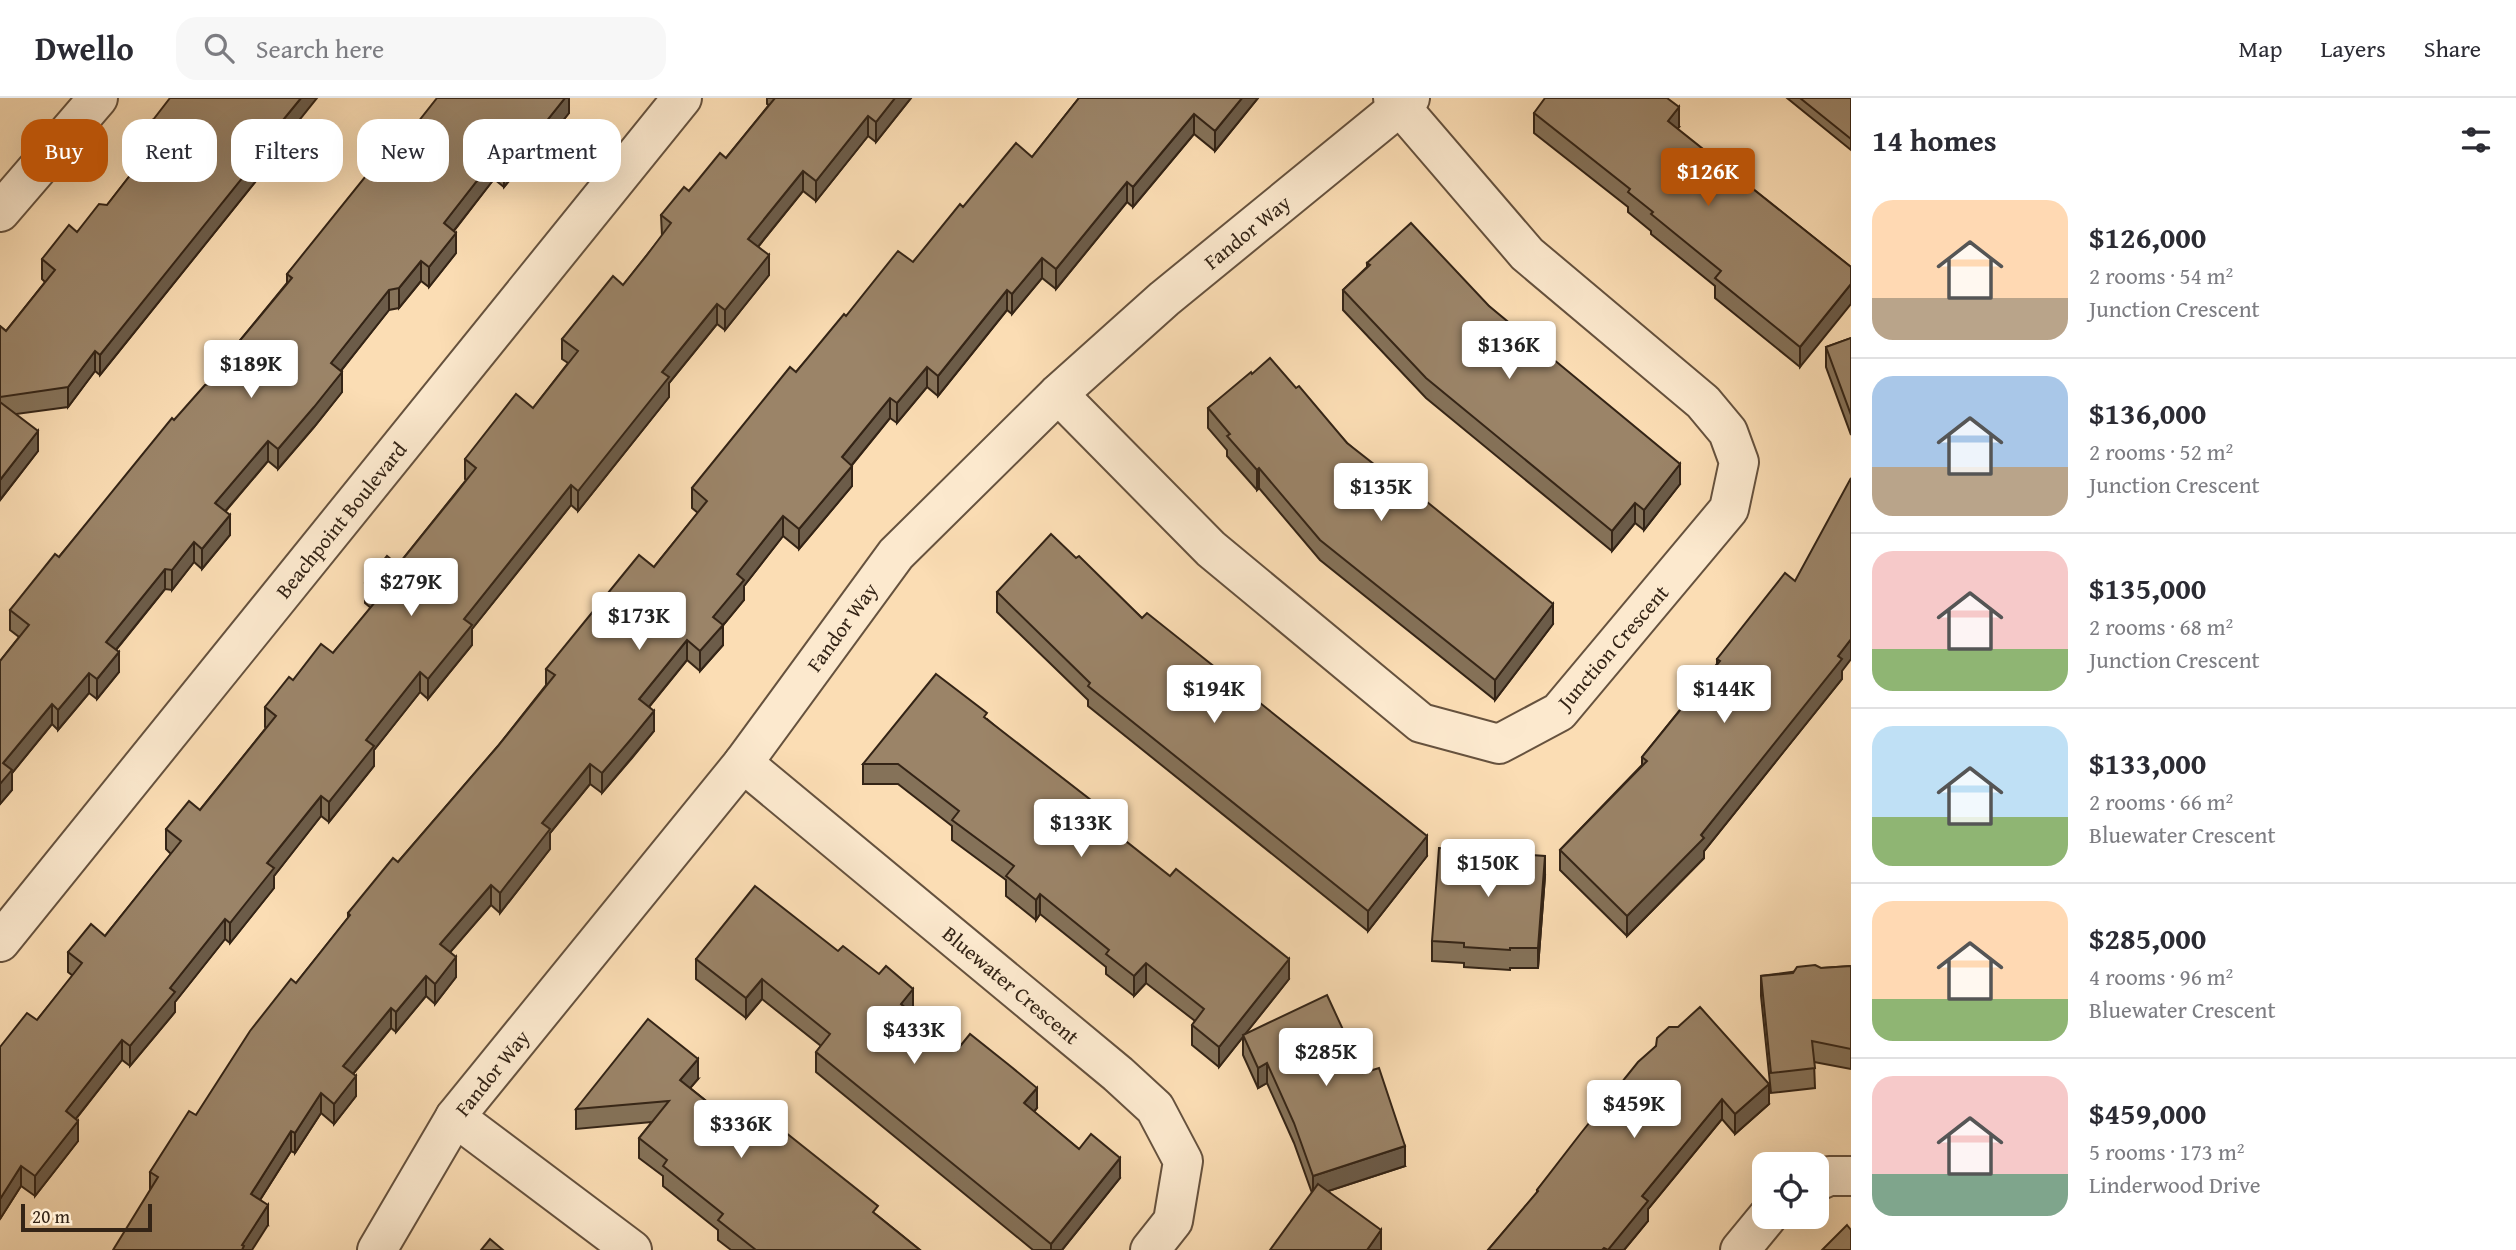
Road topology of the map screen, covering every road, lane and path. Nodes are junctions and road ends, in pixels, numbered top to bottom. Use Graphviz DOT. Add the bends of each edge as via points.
graph roads {
  1 [pos="98,98"];
  2 [pos="681,98"];
  3 [pos="1402,101"];
  4 [pos="0,212"];
  5 [pos="1058,394"];
  6 [pos="743,763"];
  7 [pos="0,942"];
  8 [pos="455,1117"];
  9 [pos="1829,1176"];
  10 [pos="1851,1176"];
  11 [pos="1757,1229"];
  12 [pos="377,1250"];
  13 [pos="632,1250"];
  14 [pos="1150,1250"];
  15 [pos="1740,1250"];
  1 -- 4 [label="street"];
  2 -- 7 [label="street, Beachpoint Boulevard"];
  3 -- 5 [label="street, Fandor Way" via="1164,299"];
  3 -- 5 [label="street, Junction Crescent" via="1527,254 1703,402 1728,432 1739,462 1730,509 1559,712 1499,744 1421,723 1211,549"];
  5 -- 6 [label="street, Fandor Way" via="896,554"];
  6 -- 8 [label="street, Fandor Way"];
  6 -- 14 [label="street, Bluewater Crescent" via="1156,1108 1183,1161 1174,1221"];
  8 -- 12 [label="street, Fandor Way"];
  8 -- 13 [label="street"];
  9 -- 10 [label="street"];
  11 -- 15 [label="street"];
}
